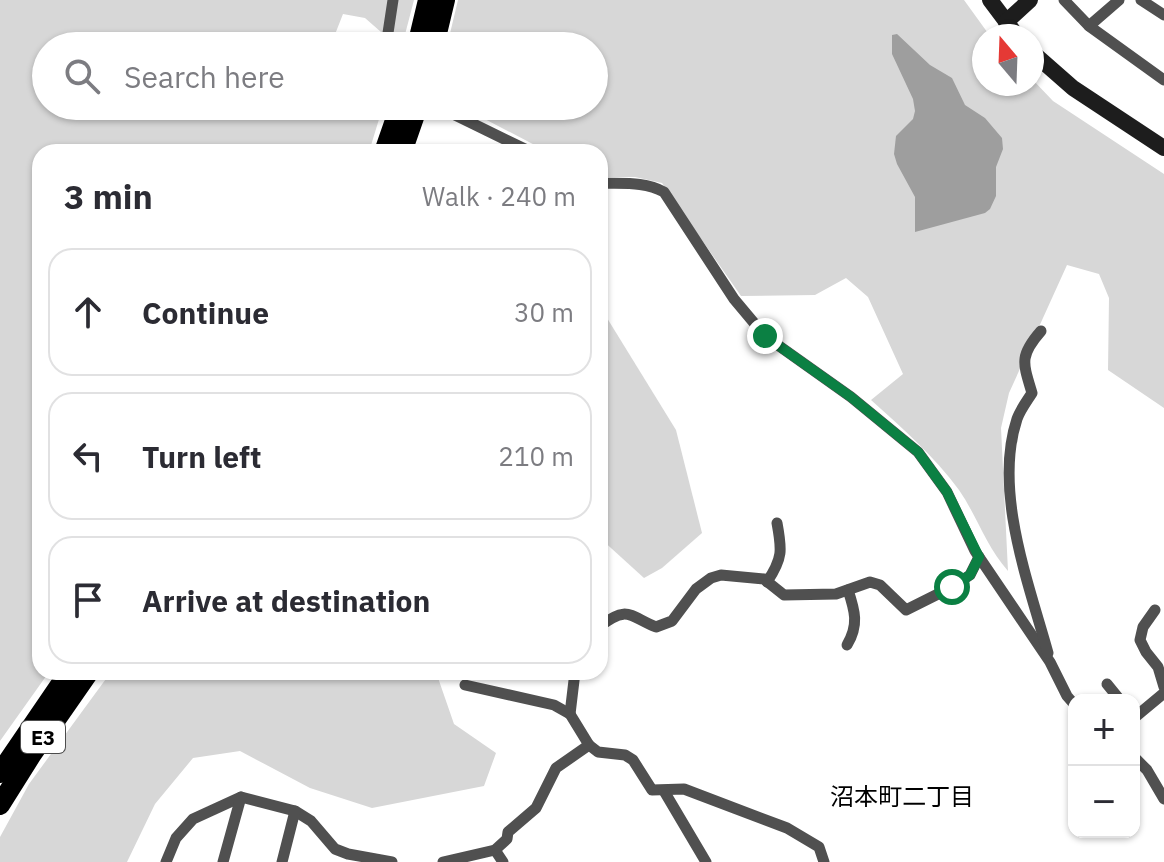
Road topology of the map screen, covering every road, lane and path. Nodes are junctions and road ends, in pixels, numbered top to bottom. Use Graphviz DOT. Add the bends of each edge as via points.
graph roads {
  1 [pos="393,0"];
  2 [pos="428,0"];
  3 [pos="445,0"];
  4 [pos="990,0"];
  5 [pos="1030,0"];
  6 [pos="1064,0"];
  7 [pos="1119,0"];
  8 [pos="1141,0"];
  9 [pos="1164,15"];
  10 [pos="1006,22"];
  11 [pos="1089,26"];
  12 [pos="388,32"];
  13 [pos="420,32"];
  14 [pos="437,32"];
  15 [pos="1044,63"];
  16 [pos="1164,80"];
  17 [pos="395,120"];
  18 [pos="413,120"];
  19 [pos="465,120"];
  20 [pos="387,144"];
  21 [pos="405,144"];
  22 [pos="515,144"];
  23 [pos="1164,148"];
  24 [pos="608,183"];
  25 [pos="1041,331"];
  26 [pos="777,523"];
  27 [pos="979,557"];
  28 [pos="767,582"];
  29 [pos="848,590"];
  30 [pos="1155,610"];
  31 [pos="608,621"];
  32 [pos="847,645"];
  33 [pos="1050,662"];
  34 [pos="1161,665"];
  35 [pos="64,680"];
  36 [pos="83,680"];
  37 [pos="574,680"];
  38 [pos="1107,684"];
  39 [pos="465,685"];
  40 [pos="1164,690"];
  41 [pos="1115,694"];
  42 [pos="1068,697"];
  43 [pos="1140,712"];
  44 [pos="570,714"];
  45 [pos="589,745"];
  46 [pos="1140,763"];
  47 [pos="0,773"];
  48 [pos="664,791"];
  49 [pos="241,797"];
  50 [pos="1164,799"];
  51 [pos="0,805"];
  52 [pos="295,811"];
  53 [pos="495,850"];
  54 [pos="166,862"];
  55 [pos="223,862"];
  56 [pos="282,862"];
  57 [pos="392,862"];
  58 [pos="443,862"];
  59 [pos="503,862"];
  60 [pos="706,862"];
  61 [pos="824,862"];
  1 -- 12 [label="street"];
  2 -- 13 [label="highway"];
  3 -- 14 [label="highway"];
  4 -- 10 [label="street"];
  5 -- 10 [label="street"];
  6 -- 11 [label="street"];
  7 -- 11 [label="street"];
  8 -- 9 [label="street"];
  11 -- 16 [label="street"];
  15 -- 23 [label="street"];
  17 -- 20 [label="highway"];
  18 -- 21 [label="highway"];
  19 -- 22 [label="street"];
  24 -- 27 [label="street" via="639,183 664,192 734,299 765,336 918,452 947,492"];
  25 -- 33 [label="street" via="1026,347 1023,363 1032,393 1017,418 1010,451 1011,517"];
  26 -- 28 [label="street" via="779,564"];
  27 -- 29 [label="street" via="970,575 906,610 880,585 870,582"];
  27 -- 33 [label="street"];
  28 -- 29 [label="street" via="784,595"];
  28 -- 31 [label="street" via="711,578 663,626 632,613"];
  29 -- 32 [label="street" via="857,616"];
  30 -- 34 [label="street" via="1140,640"];
  33 -- 42 [label="street"];
  34 -- 40 [label="street"];
  35 -- 47 [label="highway, E3"];
  36 -- 51 [label="highway, E3"];
  37 -- 44 [label="street"];
  38 -- 41 [label="street"];
  39 -- 44 [label="street" via="554,705"];
  40 -- 43 [label="street"];
  44 -- 45 [label="street"];
  45 -- 48 [label="street" via="598,752 625,755 652,790"];
  45 -- 53 [label="street" via="556,768 536,808"];
  46 -- 50 [label="street"];
  48 -- 60 [label="street"];
  48 -- 61 [label="street" via="684,789 787,828 819,847"];
  49 -- 52 [label="street"];
  49 -- 54 [label="street" via="193,819 176,838"];
  49 -- 55 [label="street"];
  52 -- 56 [label="street"];
  52 -- 57 [label="street" via="335,849"];
  53 -- 58 [label="street"];
  53 -- 59 [label="street"];
}
